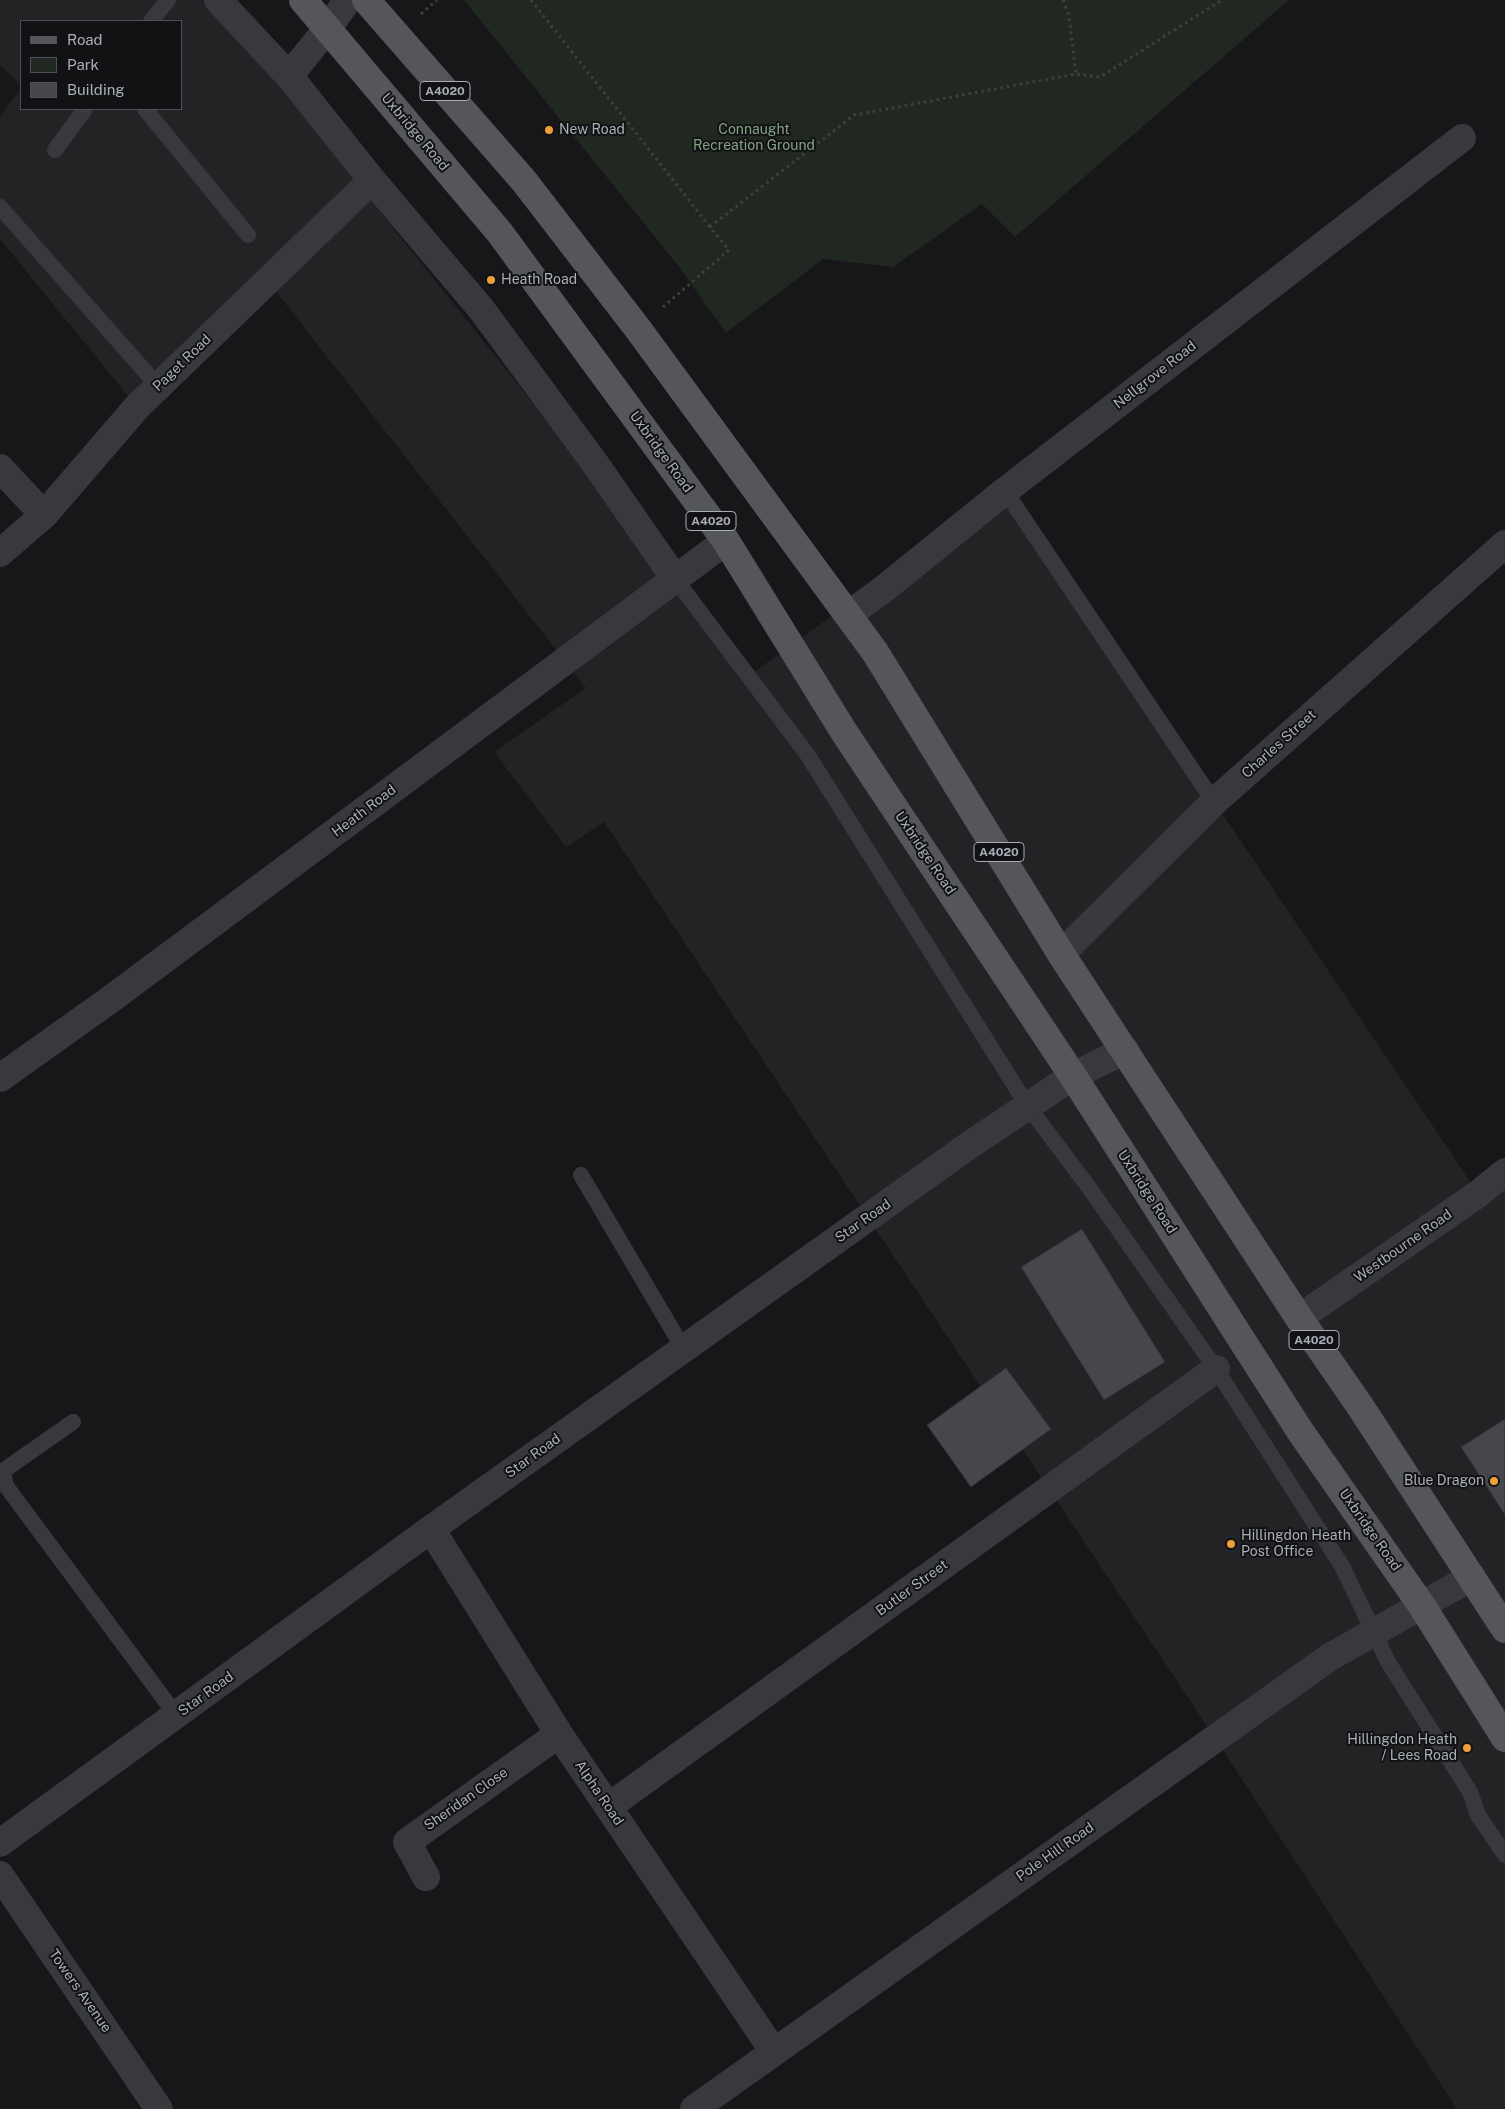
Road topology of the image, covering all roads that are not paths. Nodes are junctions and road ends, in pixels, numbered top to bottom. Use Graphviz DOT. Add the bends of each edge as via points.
graph roads {
  1 [pos="168,0"];
  2 [pos="218,0"];
  3 [pos="303,0"];
  4 [pos="348,0"];
  5 [pos="366,0"];
  6 [pos="152,20"];
  7 [pos="327,29"];
  8 [pos="289,76"];
  9 [pos="84,110"];
  10 [pos="146,110"];
  11 [pos="1462,138"];
  12 [pos="55,150"];
  13 [pos="372,180"];
  14 [pos="0,207"];
  15 [pos="248,235"];
  16 [pos="158,386"];
  17 [pos="0,468"];
  18 [pos="1005,492"];
  19 [pos="44,515"];
  20 [pos="726,541"];
  21 [pos="1505,544"];
  22 [pos="0,553"];
  23 [pos="676,580"];
  24 [pos="848,614"];
  25 [pos="1214,802"];
  26 [pos="1062,954"];
  27 [pos="1124,1050"];
  28 [pos="1073,1076"];
  29 [pos="0,1078"];
  30 [pos="1027,1105"];
  31 [pos="1505,1172"];
  32 [pos="581,1175"];
  33 [pos="1299,1318"];
  34 [pos="683,1348"];
  35 [pos="1216,1369"];
  36 [pos="73,1422"];
  37 [pos="431,1529"];
  38 [pos="1472,1577"];
  39 [pos="1422,1606"];
  40 [pos="1505,1629"];
  41 [pos="1374,1633"];
  42 [pos="176,1715"];
  43 [pos="559,1734"];
  44 [pos="1505,1738"];
  45 [pos="608,1807"];
  46 [pos="0,1843"];
  47 [pos="1505,1856"];
  48 [pos="0,1874"];
  49 [pos="426,1877"];
  50 [pos="774,2052"];
  51 [pos="159,2109"];
  52 [pos="694,2109"];
  1 -- 6 [label="lane"];
  2 -- 8 [label="street"];
  3 -- 7 [label="main road, Uxbridge Road / A4020"];
  4 -- 7 [label="street"];
  5 -- 24 [label="main road, A4020" via="524,181 638,329"];
  7 -- 8 [label="street"];
  7 -- 20 [label="main road, Uxbridge Road / A4020" via="500,233"];
  8 -- 13 [label="street"];
  9 -- 12 [label="lane"];
  10 -- 15 [label="lane"];
  11 -- 18 [label="street, Nellgrove Road"];
  13 -- 16 [label="street, Paget Road"];
  13 -- 23 [label="street" via="482,310"];
  14 -- 16 [label="lane"];
  16 -- 19 [label="street, Paget Road"];
  17 -- 19 [label="street"];
  18 -- 24 [label="street, Nellgrove Road"];
  18 -- 25 [label="lane"];
  19 -- 22 [label="street, Paget Road"];
  20 -- 23 [label="street, Heath Road"];
  20 -- 28 [label="main road, Uxbridge Road / A4020" via="844,732"];
  21 -- 25 [label="street, Charles Street"];
  23 -- 29 [label="street, Heath Road"];
  23 -- 30 [label="lane" via="807,754"];
  24 -- 26 [label="main road, A4020" via="919,722"];
  25 -- 26 [label="street, Charles Street"];
  26 -- 27 [label="main road, A4020"];
  27 -- 28 [label="street, Star Road"];
  27 -- 33 [label="main road, A4020"];
  28 -- 30 [label="street, Star Road"];
  28 -- 39 [label="main road, Uxbridge Road / A4020" via="1300,1431"];
  30 -- 34 [label="street, Star Road"];
  30 -- 35 [label="lane"];
  31 -- 33 [label="street, Westbourne Road"];
  32 -- 34 [label="lane"];
  33 -- 38 [label="main road, A4020"];
  34 -- 37 [label="street, Star Road"];
  35 -- 41 [label="lane" via="1342,1566"];
  35 -- 45 [label="street, Butler Street"];
  36 -- 42 [label="lane" via="3,1470 6,1486"];
  37 -- 42 [label="street, Star Road"];
  37 -- 43 [label="street, Alpha Road"];
  38 -- 39 [label="street, Pole Hill Road"];
  38 -- 40 [label="main road, A4020"];
  39 -- 41 [label="street, Pole Hill Road"];
  39 -- 44 [label="main road, Uxbridge Road / A4020"];
  41 -- 47 [label="lane" via="1388,1662 1470,1792 1478,1816"];
  41 -- 50 [label="street, Pole Hill Road" via="1322,1663"];
  42 -- 46 [label="street, Star Road"];
  43 -- 45 [label="street, Alpha Road"];
  43 -- 49 [label="street, Sheridan Close" via="407,1842"];
  45 -- 50 [label="street, Alpha Road"];
  48 -- 51 [label="street, Towers Avenue"];
  50 -- 52 [label="street, Pole Hill Road"];
}
